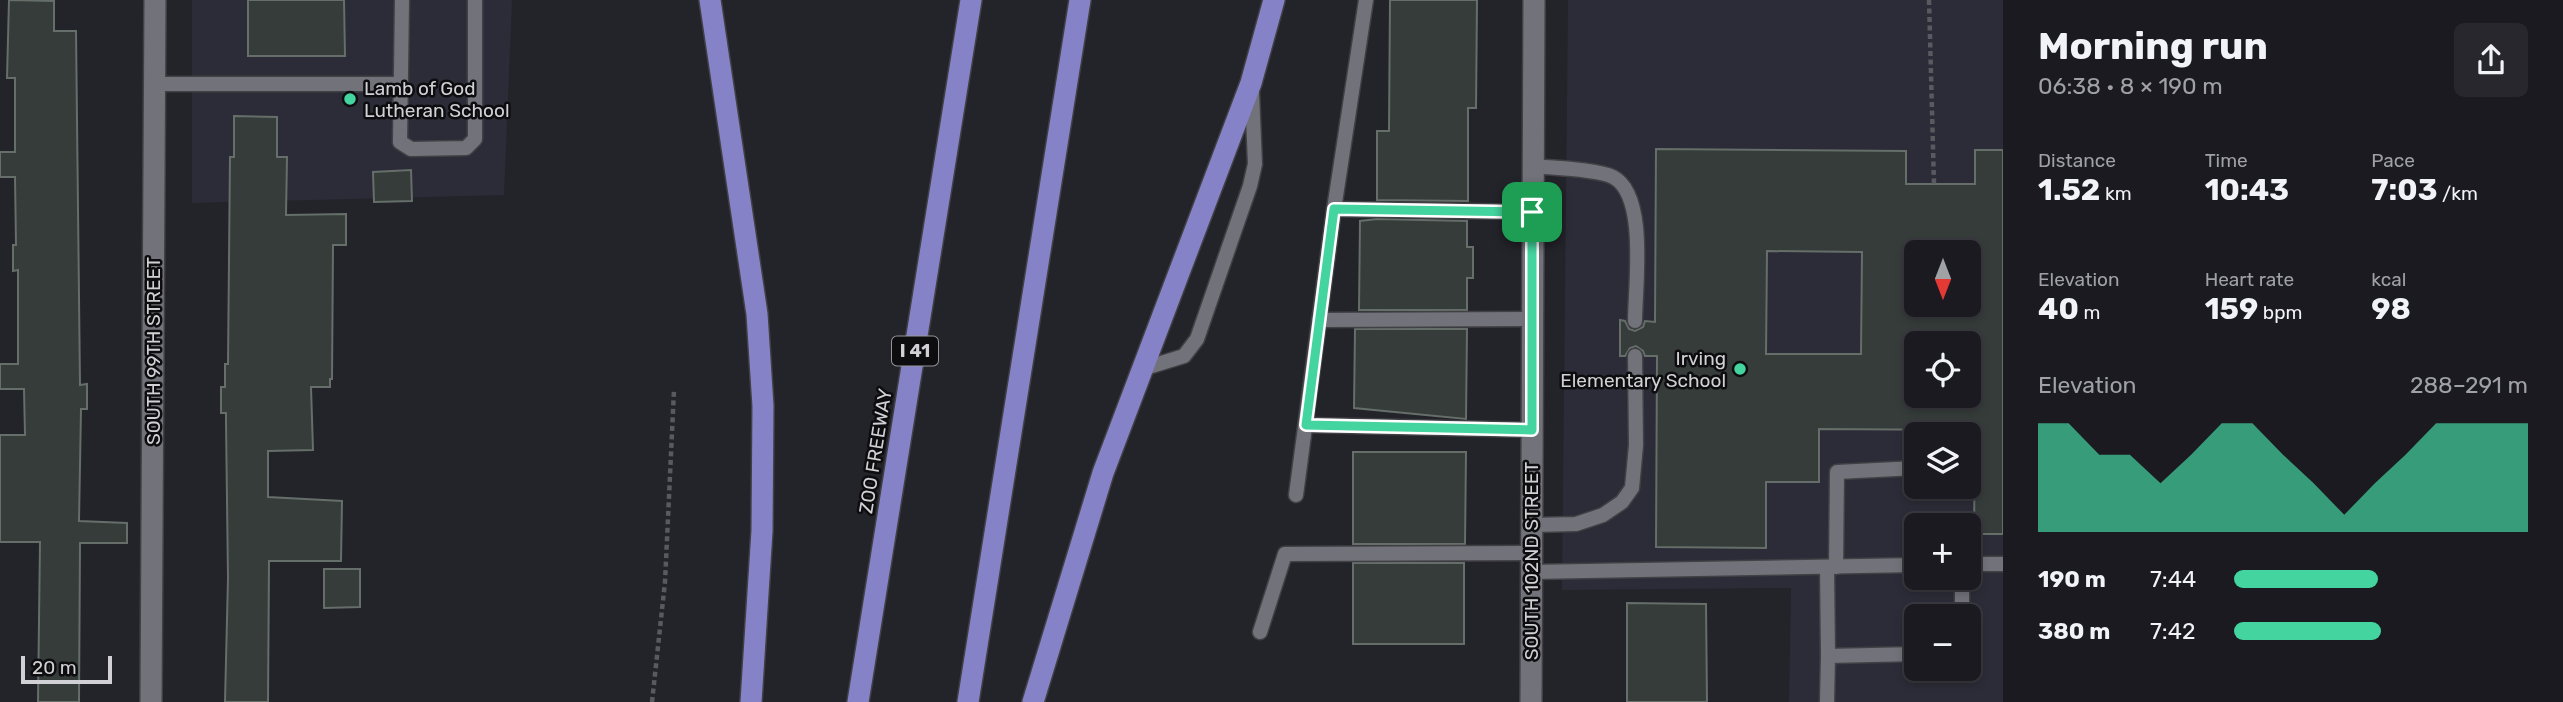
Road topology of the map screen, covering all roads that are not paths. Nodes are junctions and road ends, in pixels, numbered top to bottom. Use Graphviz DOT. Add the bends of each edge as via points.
graph roads {
  1 [pos="155,0"];
  2 [pos="402,0"];
  3 [pos="475,0"];
  4 [pos="710,0"];
  5 [pos="971,0"];
  6 [pos="1080,0"];
  7 [pos="1274,0"];
  8 [pos="1366,0"];
  9 [pos="1534,0"];
  10 [pos="1251,83"];
  11 [pos="154,84"];
  12 [pos="400,84"];
  13 [pos="1532,166"];
  14 [pos="1334,209"];
  15 [pos="1532,212"];
  16 [pos="1532,319"];
  17 [pos="1320,320"];
  18 [pos="1635,321"];
  19 [pos="1635,356"];
  20 [pos="1142,369"];
  21 [pos="1306,425"];
  22 [pos="1532,430"];
  23 [pos="1904,469"];
  24 [pos="1296,495"];
  25 [pos="1531,525"];
  26 [pos="1531,562"];
  27 [pos="1981,564"];
  28 [pos="2003,564"];
  29 [pos="1904,565"];
  30 [pos="1831,567"];
  31 [pos="1260,632"];
  32 [pos="1904,654"];
  33 [pos="1828,656"];
  34 [pos="151,702"];
  35 [pos="751,702"];
  36 [pos="858,702"];
  37 [pos="968,702"];
  38 [pos="1033,702"];
  39 [pos="1531,702"];
  40 [pos="1828,702"];
  1 -- 11 [label="street, SOUTH 99TH STREET"];
  2 -- 12 [label="lane"];
  3 -- 12 [label="lane" via="475,139 466,148 411,149 400,142"];
  4 -- 35 [label="highway" via="757,314 761,379 762,531"];
  5 -- 36 [label="highway, ZOO FREEWAY / I 41"];
  6 -- 37 [label="highway"];
  7 -- 10 [label="highway"];
  8 -- 14 [label="lane"];
  9 -- 13 [label="street, SOUTH 102ND STREET"];
  10 -- 20 [label="highway"];
  10 -- 20 [label="lane" via="1255,164 1197,339 1184,356"];
  11 -- 12 [label="lane"];
  11 -- 34 [label="street, SOUTH 99TH STREET"];
  13 -- 15 [label="street, SOUTH 102ND STREET"];
  13 -- 18 [label="lane" via="1613,177 1629,193 1636,223"];
  14 -- 15 [label="lane"];
  14 -- 17 [label="lane"];
  15 -- 16 [label="street, SOUTH 102ND STREET"];
  16 -- 17 [label="lane"];
  16 -- 22 [label="street, SOUTH 102ND STREET"];
  17 -- 21 [label="lane"];
  19 -- 25 [label="lane" via="1632,488 1603,515 1576,524"];
  20 -- 38 [label="highway" via="1103,473"];
  21 -- 22 [label="lane"];
  21 -- 24 [label="lane"];
  22 -- 25 [label="street, SOUTH 102ND STREET"];
  23 -- 30 [label="lane" via="1837,472"];
  25 -- 26 [label="street, SOUTH 102ND STREET"];
  26 -- 30 [label="lane"];
  26 -- 31 [label="lane" via="1285,554"];
  26 -- 39 [label="street, SOUTH 102ND STREET"];
  27 -- 28 [label="lane"];
  29 -- 30 [label="lane"];
  30 -- 33 [label="lane"];
  32 -- 33 [label="lane"];
  33 -- 40 [label="lane"];
}
